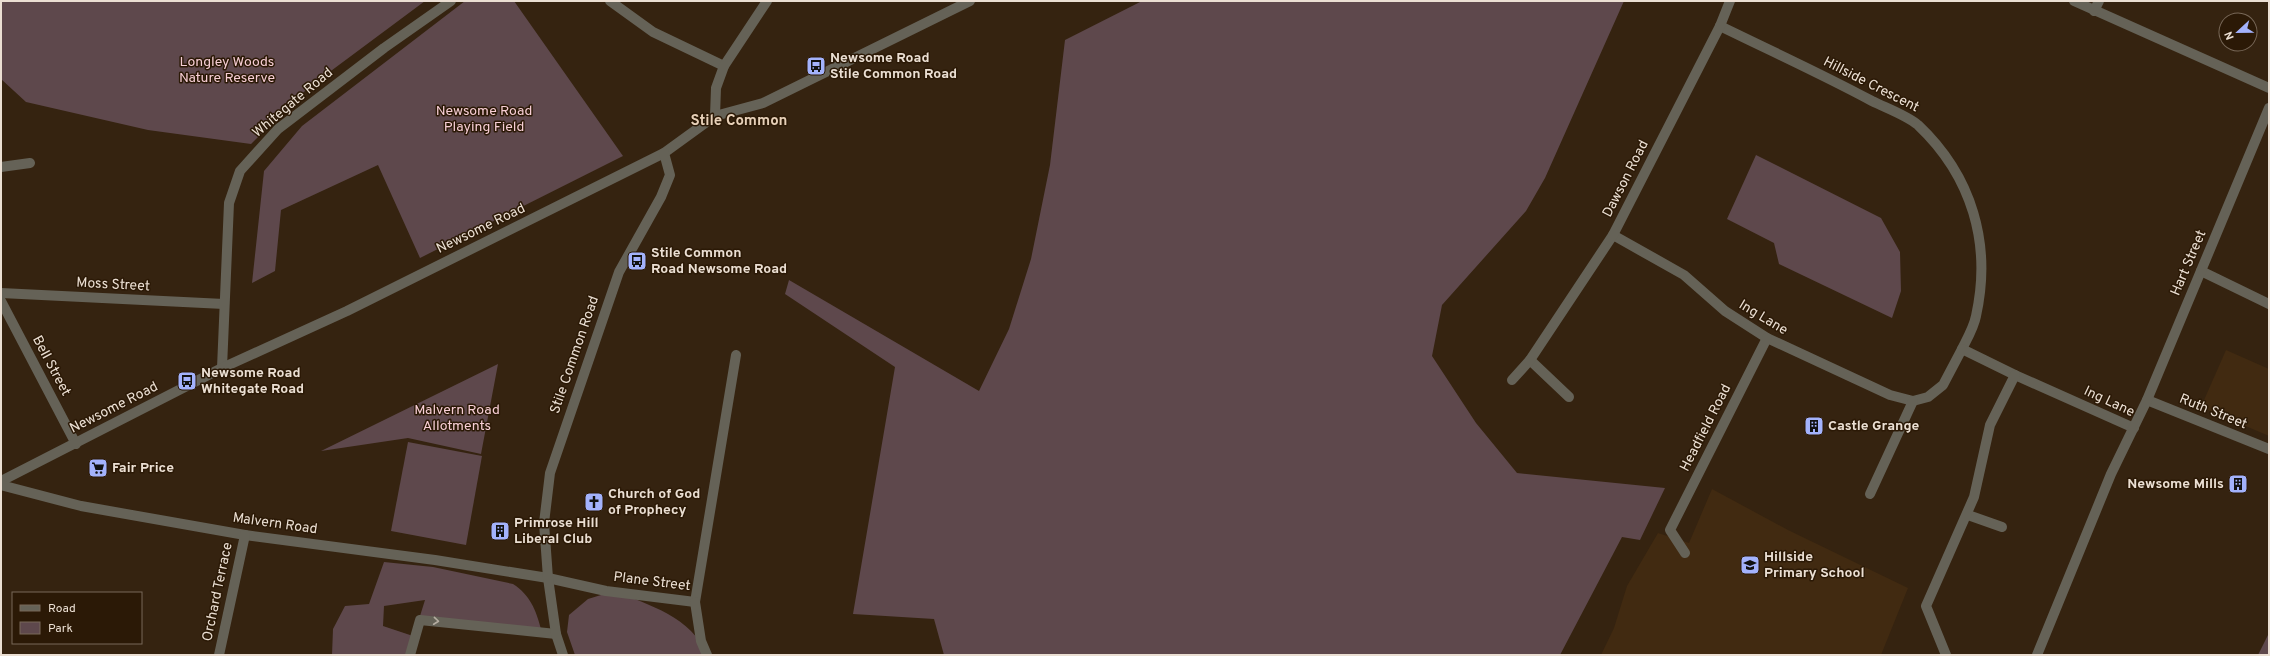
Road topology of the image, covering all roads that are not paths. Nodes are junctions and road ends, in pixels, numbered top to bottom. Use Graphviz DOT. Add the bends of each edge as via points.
graph roads {
  1 [pos="451,1"];
  2 [pos="610,1"];
  3 [pos="767,1"];
  4 [pos="970,1"];
  5 [pos="1730,1"];
  6 [pos="2074,1"];
  7 [pos="2099,1"];
  8 [pos="2094,11"];
  9 [pos="1720,26"];
  10 [pos="724,66"];
  11 [pos="2269,88"];
  12 [pos="2269,108"];
  13 [pos="715,116"];
  14 [pos="664,153"];
  15 [pos="30,163"];
  16 [pos="1,167"];
  17 [pos="1613,235"];
  18 [pos="2201,271"];
  19 [pos="1,293"];
  20 [pos="1,301"];
  21 [pos="224,304"];
  22 [pos="2269,304"];
  23 [pos="1767,338"];
  24 [pos="1962,349"];
  25 [pos="736,355"];
  26 [pos="1530,360"];
  27 [pos="222,368"];
  28 [pos="2016,375"];
  29 [pos="1512,380"];
  30 [pos="1568,397"];
  31 [pos="2147,400"];
  32 [pos="1913,401"];
  33 [pos="2134,428"];
  34 [pos="76,444"];
  35 [pos="2269,449"];
  36 [pos="1,481"];
  37 [pos="1,485"];
  38 [pos="1870,494"];
  39 [pos="1968,515"];
  40 [pos="2002,527"];
  41 [pos="245,534"];
  42 [pos="1685,553"];
  43 [pos="548,578"];
  44 [pos="695,602"];
  45 [pos="556,634"];
  46 [pos="219,655"];
  47 [pos="410,655"];
  48 [pos="562,655"];
  49 [pos="707,655"];
  50 [pos="1946,655"];
  51 [pos="2037,655"];
  1 -- 21 [label="street, Whitegate Road" via="384,48 278,129 240,171 229,203"];
  2 -- 10 [label="street" via="653,32"];
  3 -- 10 [label="street"];
  4 -- 13 [label="street, Newsome Road" via="763,103"];
  5 -- 9 [label="street, Dawson Road"];
  6 -- 8 [label="street"];
  7 -- 8 [label="street"];
  8 -- 11 [label="street"];
  9 -- 17 [label="street, Dawson Road"];
  9 -- 24 [label="street, Hillside Crescent" via="1917,124 1947,159 1969,196 1980,234 1982,275 1976,317"];
  10 -- 13 [label="street" via="716,88"];
  12 -- 18 [label="street, Hart Street"];
  13 -- 14 [label="street, Newsome Road"];
  14 -- 27 [label="street, Newsome Road" via="347,311"];
  14 -- 43 [label="street, Stile Common Road" via="670,175 661,197 619,272 550,473 544,523"];
  15 -- 16 [label="street"];
  17 -- 23 [label="street, Ing Lane" via="1684,275 1725,311"];
  17 -- 26 [label="street, Dawson Road"];
  18 -- 22 [label="street"];
  18 -- 31 [label="street, Hart Street"];
  19 -- 21 [label="street, Moss Street"];
  20 -- 34 [label="street, Bell Street"];
  21 -- 27 [label="street, Whitegate Road"];
  23 -- 32 [label="street, Ing Lane" via="1890,395"];
  23 -- 42 [label="street, Headfield Road" via="1670,530"];
  24 -- 28 [label="street, Ing Lane"];
  24 -- 32 [label="street" via="1943,385 1928,397"];
  25 -- 44 [label="street, Plane Street"];
  26 -- 29 [label="street, Dawson Road"];
  26 -- 30 [label="street"];
  27 -- 34 [label="street, Newsome Road"];
  28 -- 33 [label="street, Ing Lane"];
  28 -- 39 [label="street" via="1990,425"];
  31 -- 33 [label="street, Hart Street"];
  31 -- 35 [label="street, Ruth Street"];
  32 -- 38 [label="street"];
  33 -- 51 [label="street, Ing Lane" via="2111,474"];
  34 -- 36 [label="street, Newsome Road"];
  37 -- 41 [label="street, Malvern Road" via="81,506"];
  39 -- 40 [label="street"];
  39 -- 50 [label="street" via="1926,606"];
  41 -- 43 [label="street, Malvern Road"];
  41 -- 46 [label="street, Orchard Terrace"];
  43 -- 44 [label="street, Plane Street" via="606,591"];
  43 -- 45 [label="street, Stile Common Road"];
  44 -- 49 [label="street" via="701,641"];
  47 -- 45 [label="street, one-way" via="420,620"];
  45 -- 48 [label="street, Stile Common Road"];
}
